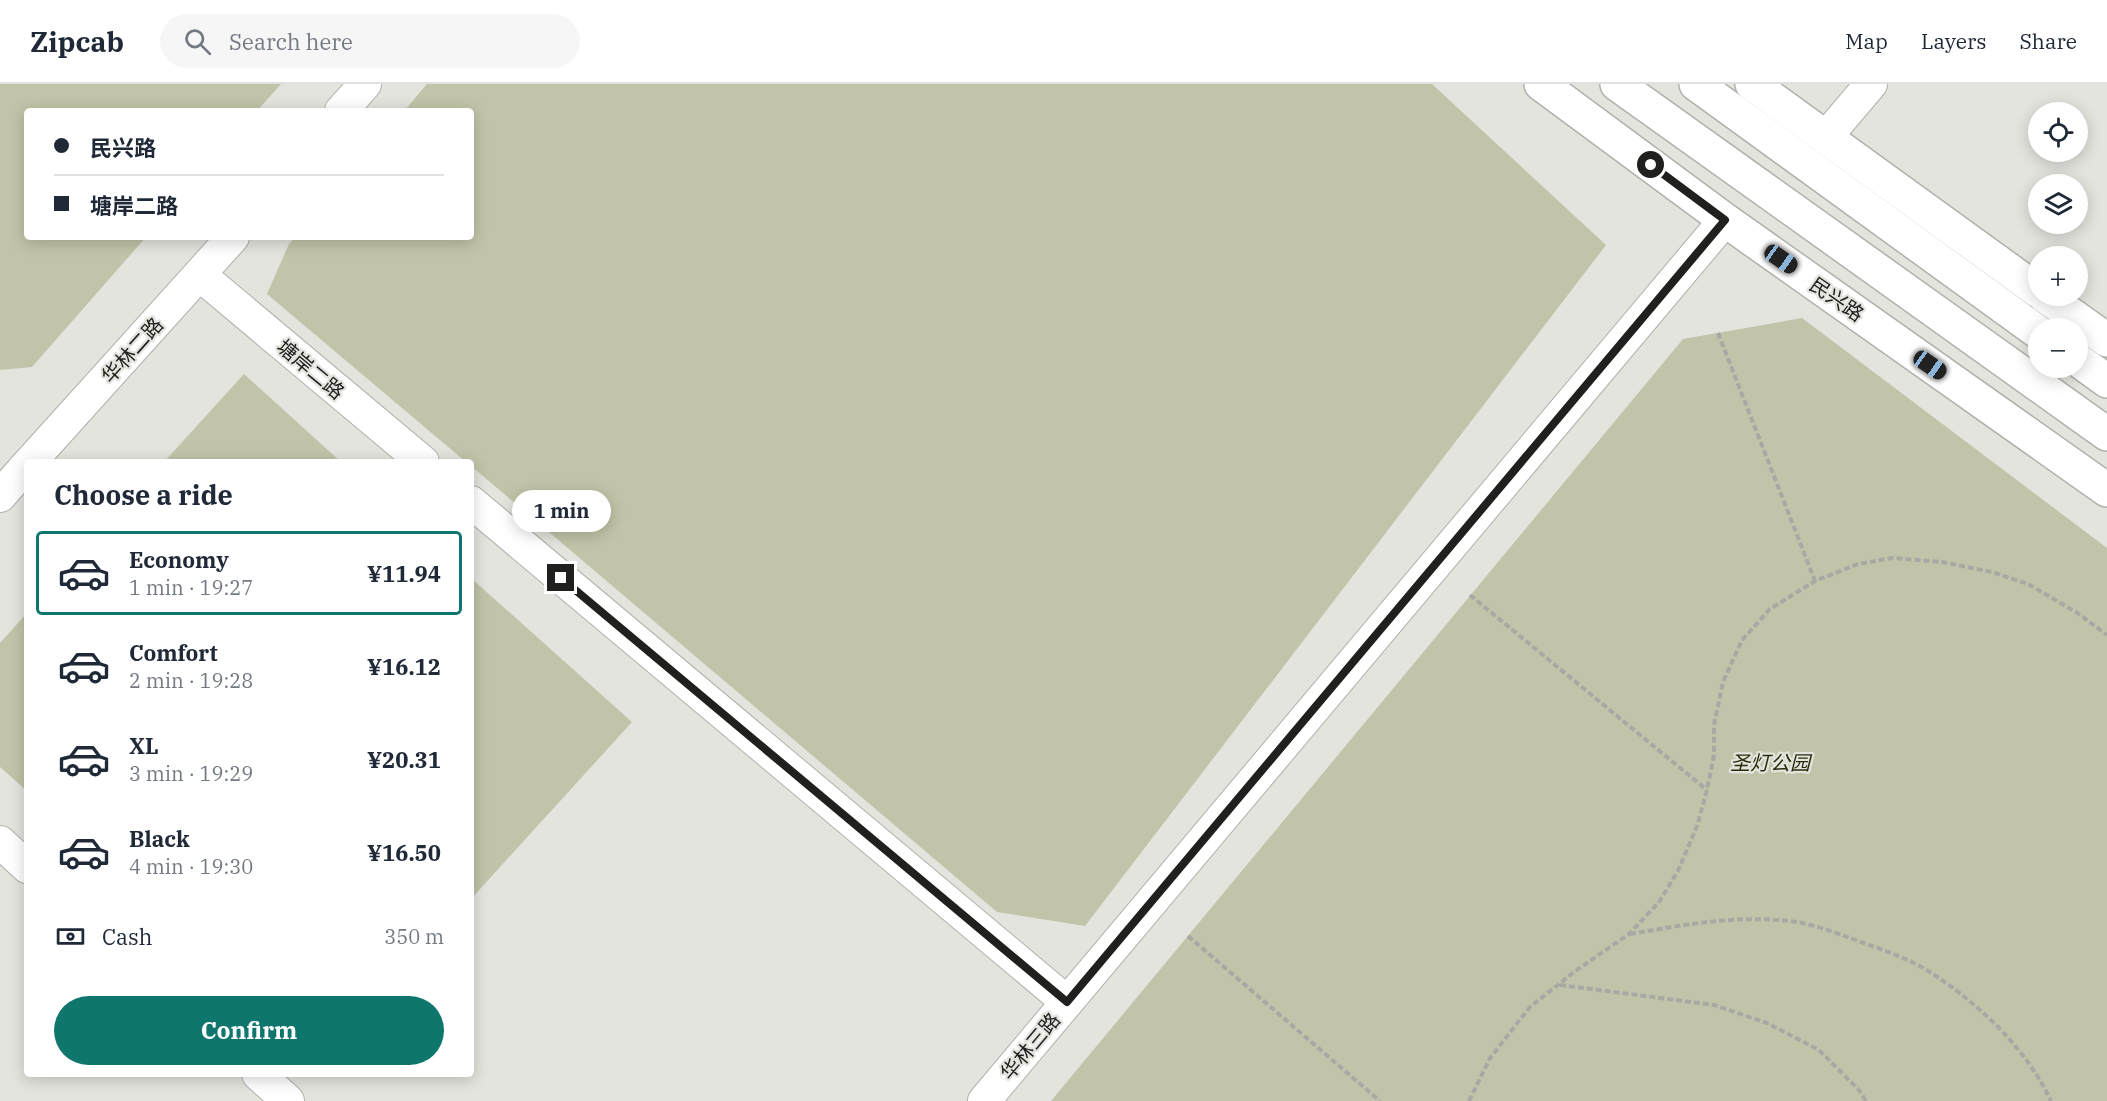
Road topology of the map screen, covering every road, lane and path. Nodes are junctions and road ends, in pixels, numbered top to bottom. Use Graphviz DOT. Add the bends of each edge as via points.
graph roads {
  1 [pos="364,84"];
  2 [pos="1541,84"];
  3 [pos="1617,84"];
  4 [pos="1696,84"];
  5 [pos="1752,84"];
  6 [pos="1871,84"];
  7 [pos="344,108"];
  8 [pos="1826,138"];
  9 [pos="1725,220"];
  10 [pos="230,240"];
  11 [pos="200,275"];
  12 [pos="2028,284"];
  13 [pos="2059,306"];
  14 [pos="2028,325"];
  15 [pos="1718,333"];
  16 [pos="2107,340"];
  17 [pos="2088,367"];
  18 [pos="2107,381"];
  19 [pos="2107,434"];
  20 [pos="33,459"];
  21 [pos="419,459"];
  22 [pos="24,469"];
  23 [pos="2107,490"];
  24 [pos="0,496"];
  25 [pos="474,505"];
  26 [pos="1815,581"];
  27 [pos="1470,595"];
  28 [pos="2107,635"];
  29 [pos="1707,790"];
  30 [pos="0,842"];
  31 [pos="24,864"];
  32 [pos="1629,934"];
  33 [pos="1188,936"];
  34 [pos="1559,985"];
  35 [pos="1067,1002"];
  36 [pos="261,1077"];
  37 [pos="288,1101"];
  38 [pos="984,1101"];
  39 [pos="1380,1101"];
  40 [pos="1469,1101"];
  41 [pos="1866,1101"];
  42 [pos="2051,1101"];
  1 -- 7 [label="street"];
  2 -- 9 [label="main road, 民兴路"];
  3 -- 19 [label="main road"];
  4 -- 14 [label="main road"];
  5 -- 8 [label="main road"];
  6 -- 8 [label="street"];
  8 -- 12 [label="main road"];
  9 -- 23 [label="main road, 民兴路"];
  9 -- 35 [label="street, 华林三路"];
  10 -- 11 [label="street, 华林二路"];
  11 -- 20 [label="street, 华林二路"];
  11 -- 21 [label="street, 塘岸二路"];
  13 -- 16 [label="main road"];
  15 -- 26 [label="path"];
  17 -- 18 [label="main road"];
  22 -- 24 [label="street, 华林二路"];
  25 -- 35 [label="street"];
  26 -- 28 [label="path" via="1858,564 1892,558 1942,561 2028,584"];
  26 -- 29 [label="path" via="1770,609 1742,640 1722,682"];
  27 -- 29 [label="path"];
  29 -- 32 [label="path" via="1678,871 1659,902"];
  30 -- 31 [label="street"];
  32 -- 34 [label="path"];
  32 -- 42 [label="path" via="1691,923 1790,921 1885,951 1929,971 1977,1006 2015,1045"];
  33 -- 39 [label="path"];
  34 -- 40 [label="path" via="1530,1007 1490,1058"];
  34 -- 41 [label="path" via="1714,1005 1767,1023 1819,1050"];
  35 -- 38 [label="street, 华林三路"];
  36 -- 37 [label="street"];
}
